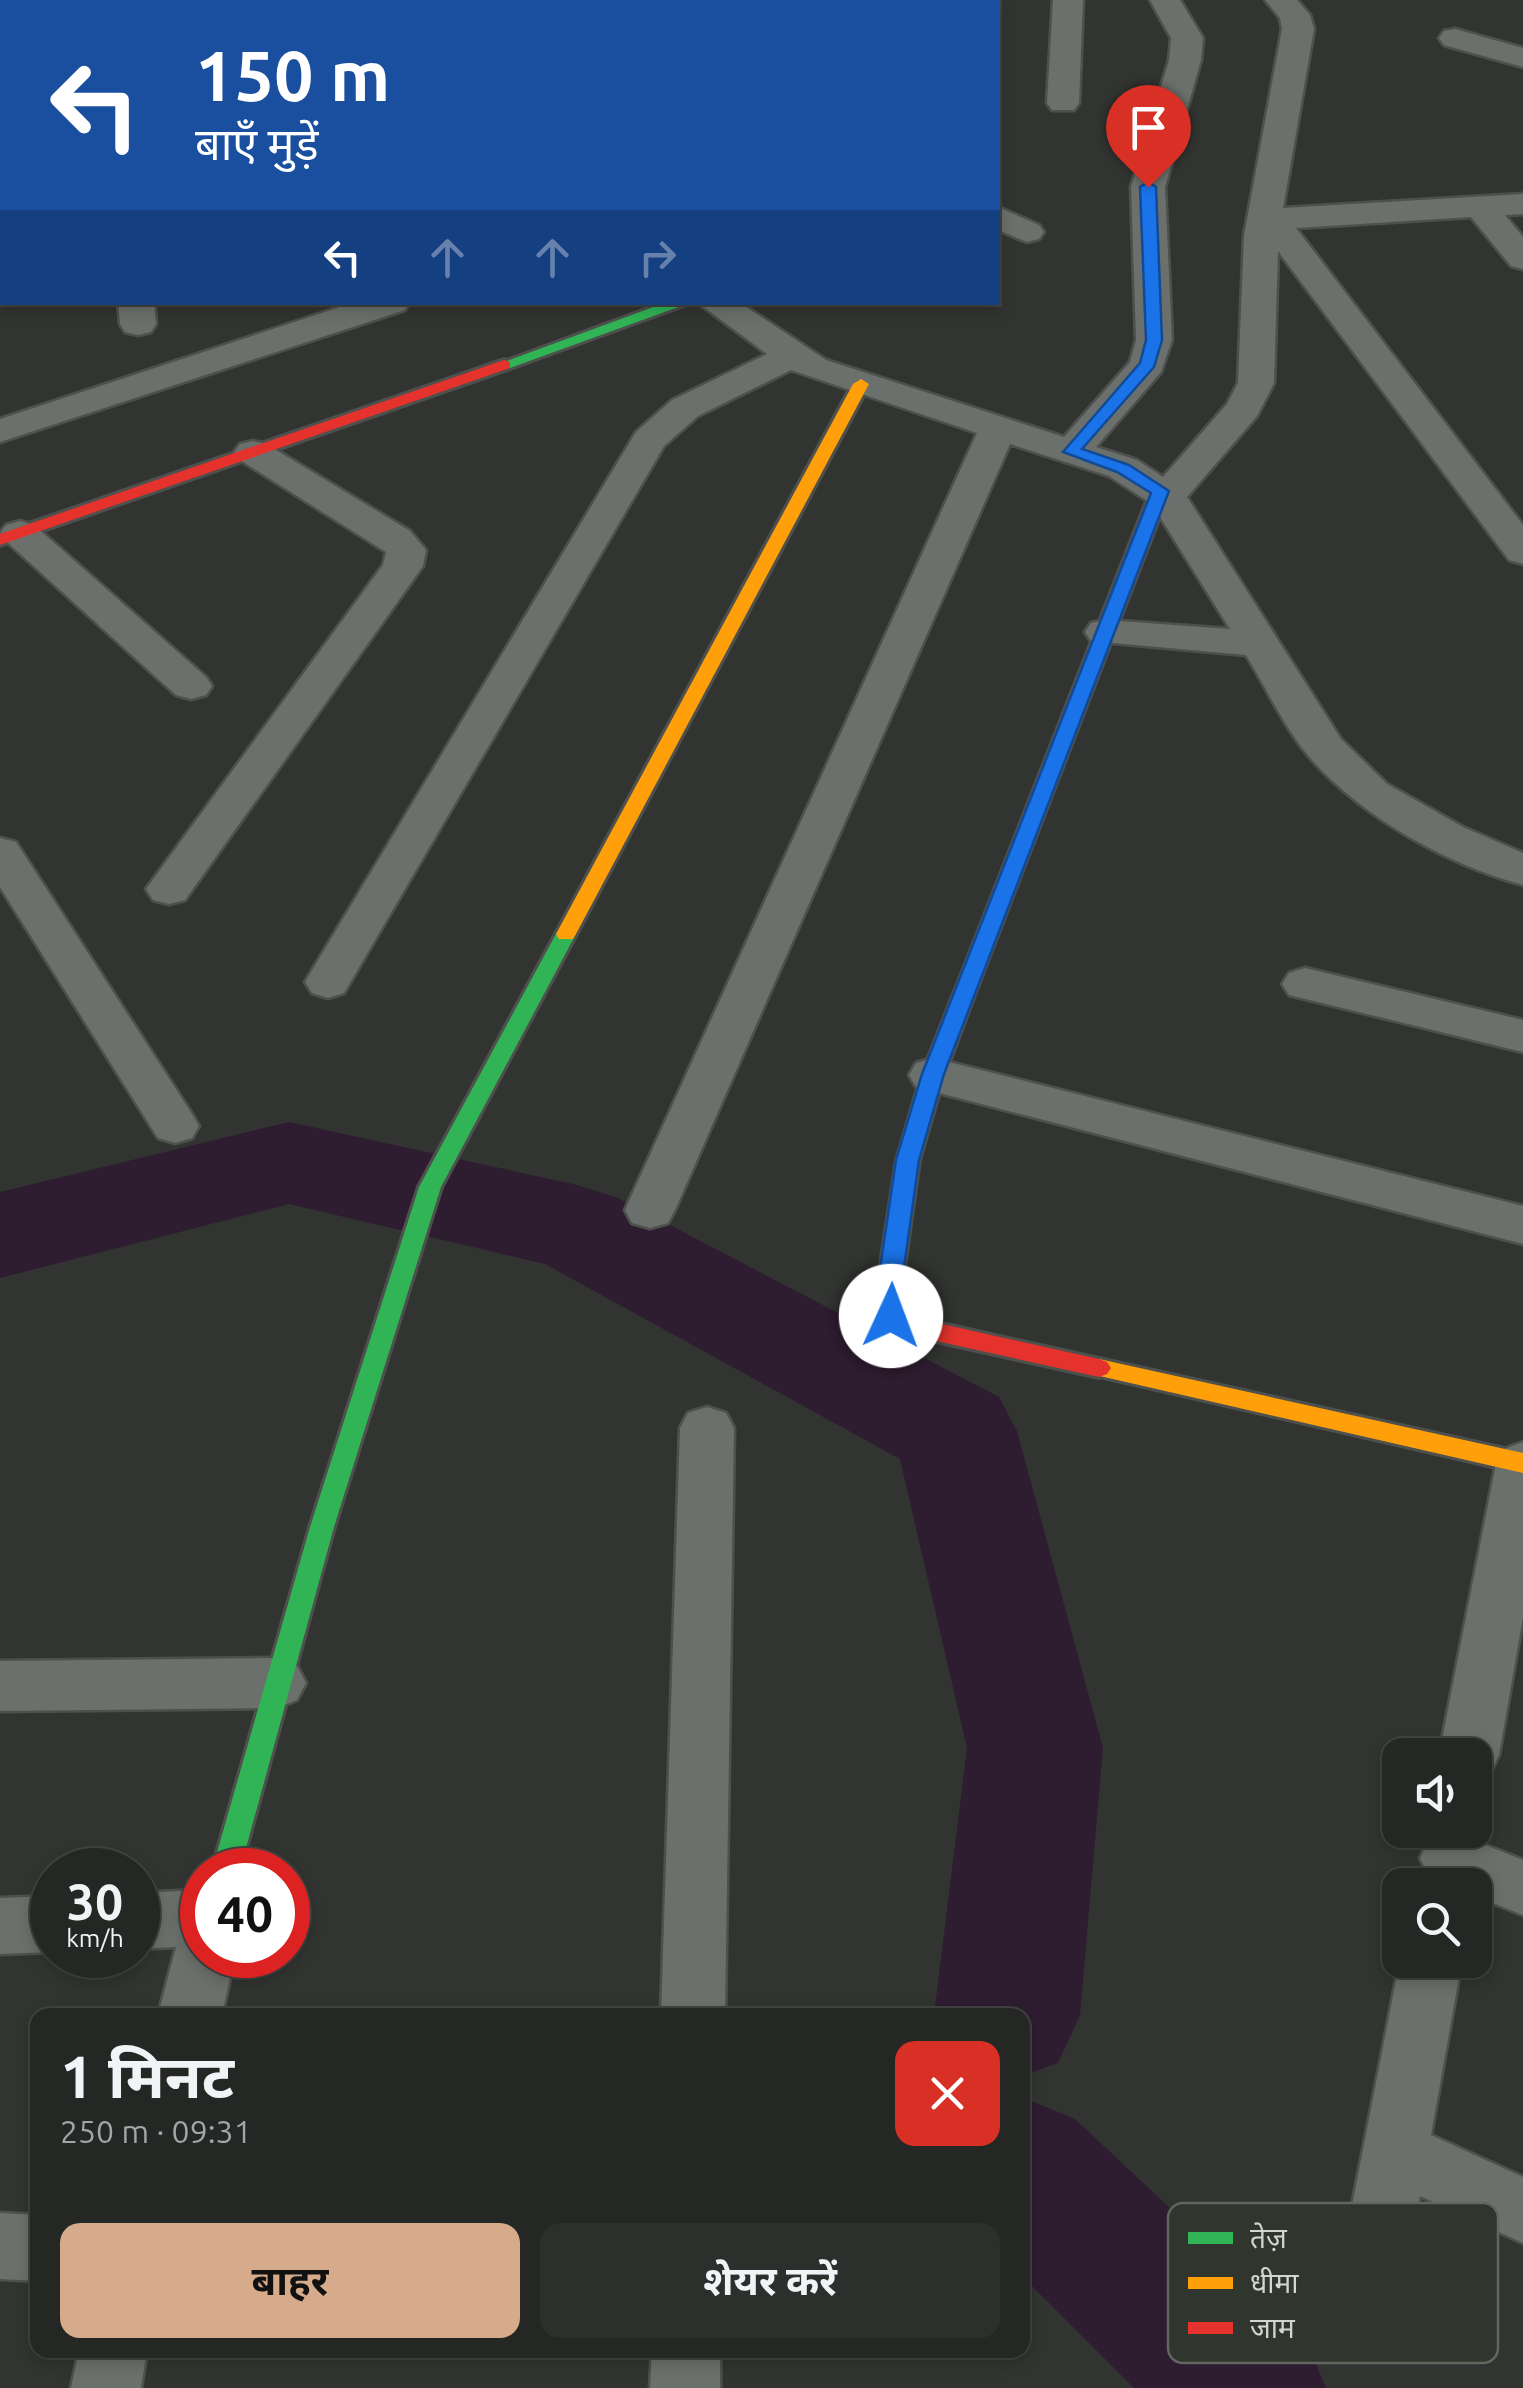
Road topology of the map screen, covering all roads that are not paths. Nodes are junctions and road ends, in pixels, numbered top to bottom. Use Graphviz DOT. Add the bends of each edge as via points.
graph roads {
  1 [pos="1068,0"];
  2 [pos="1166,0"];
  3 [pos="1280,0"];
  4 [pos="1455,38"];
  5 [pos="1523,58"];
  6 [pos="1063,103"];
  7 [pos="1523,204"];
  8 [pos="1480,206"];
  9 [pos="1268,214"];
  10 [pos="1523,259"];
  11 [pos="383,305"];
  12 [pos="675,305"];
  13 [pos="718,305"];
  14 [pos="791,356"];
  15 [pos="861,384"];
  16 [pos="998,428"];
  17 [pos="0,430"];
  18 [pos="253,452"];
  19 [pos="1071,452"];
  20 [pos="1164,494"];
  21 [pos="10,536"];
  22 [pos="1523,552"];
  23 [pos="1106,632"];
  24 [pos="1260,644"];
  25 [pos="191,686"];
  26 [pos="0,852"];
  27 [pos="1523,870"];
  28 [pos="169,889"];
  29 [pos="328,982"];
  30 [pos="1305,984"];
  31 [pos="1523,1036"];
  32 [pos="933,1074"];
  33 [pos="175,1126"];
  34 [pos="650,1210"];
  35 [pos="1523,1225"];
  36 [pos="707,1428"];
  37 [pos="1523,1464"];
  38 [pos="1512,1587"];
  39 [pos="277,1684"];
  40 [pos="0,1686"];
  41 [pos="1473,1738"];
  42 [pos="232,1848"];
  43 [pos="1450,1858"];
  44 [pos="1523,1888"];
  45 [pos="30,1925"];
  46 [pos="0,1926"];
  47 [pos="199,1978"];
  48 [pos="1428,1978"];
  49 [pos="192,2008"];
  50 [pos="693,2008"];
  51 [pos="1395,2151"];
  52 [pos="1385,2203"];
  53 [pos="1523,2211"];
  54 [pos="0,2246"];
  55 [pos="30,2248"];
  56 [pos="112,2358"];
  57 [pos="686,2358"];
  58 [pos="106,2388"];
  59 [pos="685,2388"];
  1 -- 6 [label="street"];
  2 -- 19 [label="street" via="1187,38 1147,198 1154,340 1148,364"];
  3 -- 9 [label="street" via="1295,15 1298,30"];
  4 -- 5 [label="street"];
  7 -- 8 [label="street"];
  8 -- 9 [label="street"];
  8 -- 10 [label="street"];
  9 -- 20 [label="street" via="1256,383 1244,408"];
  9 -- 22 [label="street"];
  11 -- 17 [label="street"];
  12 -- 18 [label="street"];
  13 -- 14 [label="street"];
  14 -- 15 [label="street"];
  14 -- 29 [label="street" via="685,408 649,440"];
  15 -- 16 [label="street"];
  15 -- 39 [label="street" via="430,1187"];
  16 -- 19 [label="street"];
  16 -- 34 [label="street"];
  18 -- 21 [label="street"];
  18 -- 28 [label="street" via="396,540 406,550 403,566"];
  19 -- 20 [label="street" via="1123,468"];
  20 -- 23 [label="street"];
  20 -- 24 [label="street"];
  21 -- 25 [label="street"];
  23 -- 24 [label="street"];
  23 -- 32 [label="street"];
  24 -- 27 [label="street" via="1324,748 1372,794"];
  26 -- 33 [label="street"];
  30 -- 31 [label="street"];
  32 -- 35 [label="street"];
  32 -- 37 [label="street" via="908,1160 887,1303 891,1316 928,1330"];
  36 -- 50 [label="street"];
  37 -- 38 [label="street"];
  38 -- 41 [label="street"];
  39 -- 40 [label="street"];
  39 -- 42 [label="street"];
  43 -- 44 [label="street"];
  45 -- 46 [label="street"];
  47 -- 49 [label="street"];
  48 -- 51 [label="street"];
  51 -- 52 [label="street"];
  51 -- 53 [label="street"];
  54 -- 55 [label="street"];
  56 -- 58 [label="street"];
  57 -- 59 [label="street"];
}
